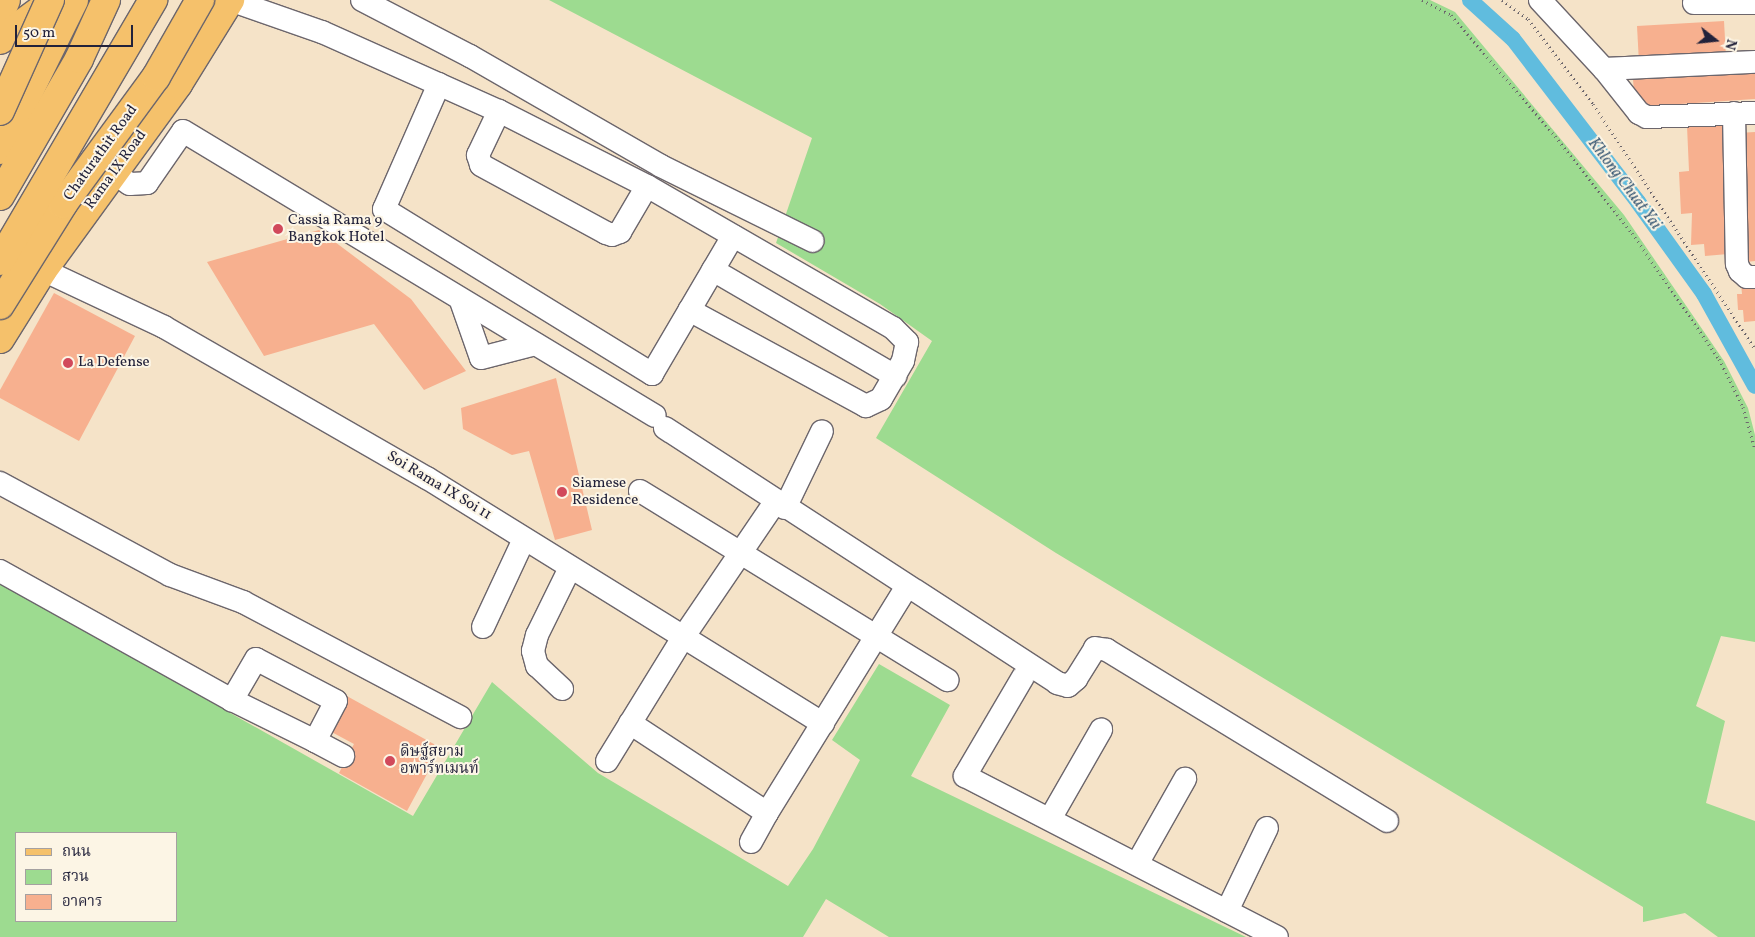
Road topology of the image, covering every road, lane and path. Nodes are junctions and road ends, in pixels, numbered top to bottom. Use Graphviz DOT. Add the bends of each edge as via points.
graph roads {
  1 [pos="6,0"];
  2 [pos="28,0"];
  3 [pos="50,0"];
  4 [pos="54,0"];
  5 [pos="74,0"];
  6 [pos="106,0"];
  7 [pos="153,0"];
  8 [pos="200,0"];
  9 [pos="230,0"];
  10 [pos="362,0"];
  11 [pos="1422,0"];
  12 [pos="1502,0"];
  13 [pos="1540,0"];
  14 [pos="1694,3"];
  15 [pos="1755,3"];
  16 [pos="4,28"];
  17 [pos="1755,62"];
  18 [pos="1604,69"];
  19 [pos="439,84"];
  20 [pos="0,111"];
  21 [pos="499,111"];
  22 [pos="1745,113"];
  23 [pos="0,150"];
  24 [pos="114,173"];
  25 [pos="647,186"];
  26 [pos="0,196"];
  27 [pos="0,226"];
  28 [pos="733,236"];
  29 [pos="813,241"];
  30 [pos="0,261"];
  31 [pos="43,270"];
  32 [pos="713,270"];
  33 [pos="1755,277"];
  34 [pos="461,301"];
  35 [pos="0,305"];
  36 [pos="689,310"];
  37 [pos="0,339"];
  38 [pos="534,344"];
  39 [pos="1755,349"];
  40 [pos="895,376"];
  41 [pos="822,431"];
  42 [pos="1755,449"];
  43 [pos="0,483"];
  44 [pos="640,491"];
  45 [pos="780,505"];
  46 [pos="524,539"];
  47 [pos="740,553"];
  48 [pos="570,568"];
  49 [pos="0,570"];
  50 [pos="906,588"];
  51 [pos="483,627"];
  52 [pos="876,638"];
  53 [pos="682,639"];
  54 [pos="1022,677"];
  55 [pos="947,680"];
  56 [pos="562,689"];
  57 [pos="232,700"];
  58 [pos="460,717"];
  59 [pos="630,723"];
  60 [pos="823,724"];
  61 [pos="1101,730"];
  62 [pos="314,741"];
  63 [pos="343,756"];
  64 [pos="607,761"];
  65 [pos="1185,779"];
  66 [pos="767,813"];
  67 [pos="1050,820"];
  68 [pos="1387,821"];
  69 [pos="1267,828"];
  70 [pos="751,842"];
  71 [pos="1137,864"];
  72 [pos="1227,911"];
  73 [pos="1277,937"];
  1 -- 16 [label="main road"];
  2 -- 16 [label="main road"];
  3 -- 20 [label="main road, bridge"];
  4 -- 16 [label="main road"];
  5 -- 23 [label="main road"];
  6 -- 26 [label="main road" via="79,59"];
  7 -- 30 [label="main road, bridge"];
  8 -- 35 [label="main road, Chaturathit Road, bridge" via="156,77 63,204"];
  9 -- 19 [label="street" via="322,32"];
  9 -- 24 [label="main road, Rama IX Road" via="178,84"];
  10 -- 29 [label="street" via="470,56 661,166"];
  11 -- 42 [label="path" via="1451,15 1555,136 1632,233 1719,359 1743,407"];
  12 -- 39 [label="path" via="1528,19 1593,104"];
  13 -- 18 [label="street"];
  14 -- 15 [label="street"];
  17 -- 18 [label="street"];
  18 -- 22 [label="street" via="1633,106 1647,117"];
  19 -- 21 [label="street"];
  19 -- 36 [label="street" via="384,209 652,374"];
  21 -- 25 [label="street"];
  21 -- 25 [label="street" via="478,155 481,165 606,233 620,232"];
  22 -- 33 [label="street" via="1737,264 1747,277"];
  24 -- 31 [label="main road, Rama IX Road"];
  24 -- 34 [label="street" via="130,184 147,183 183,131"];
  25 -- 28 [label="street"];
  27 -- 31 [label="main road"];
  28 -- 32 [label="street"];
  28 -- 40 [label="street" via="903,335 907,342"];
  31 -- 37 [label="main road, Rama IX Road"];
  31 -- 46 [label="street, Soi Rama IX Soi 11" via="172,332 427,478"];
  32 -- 36 [label="street"];
  32 -- 40 [label="street"];
  34 -- 38 [label="street"];
  34 -- 38 [label="street" via="481,358"];
  36 -- 40 [label="street" via="866,406 878,404"];
  38 -- 45 [label="street" via="660,422"];
  41 -- 45 [label="street"];
  43 -- 58 [label="street" via="170,575 243,602"];
  44 -- 47 [label="street"];
  45 -- 47 [label="street"];
  45 -- 50 [label="street"];
  46 -- 48 [label="street, Soi Rama IX Soi 11"];
  46 -- 51 [label="street"];
  47 -- 52 [label="street"];
  47 -- 53 [label="street"];
  48 -- 53 [label="street, Soi Rama IX Soi 11"];
  48 -- 56 [label="street" via="537,635 533,651 537,666"];
  49 -- 57 [label="street"];
  50 -- 52 [label="street"];
  50 -- 68 [label="street" via="1056,683 1068,686 1095,648 1106,650"];
  52 -- 55 [label="street"];
  52 -- 60 [label="street"];
  53 -- 59 [label="street"];
  53 -- 60 [label="street, Soi Rama IX Soi 11"];
  54 -- 67 [label="street" via="965,776"];
  57 -- 62 [label="street"];
  57 -- 62 [label="street" via="256,659 336,701"];
  59 -- 64 [label="street"];
  59 -- 66 [label="street"];
  60 -- 66 [label="street"];
  61 -- 67 [label="street"];
  62 -- 63 [label="street"];
  65 -- 71 [label="street"];
  66 -- 70 [label="street"];
  67 -- 71 [label="street"];
  69 -- 72 [label="street"];
  71 -- 72 [label="street"];
  72 -- 73 [label="street"];
}
